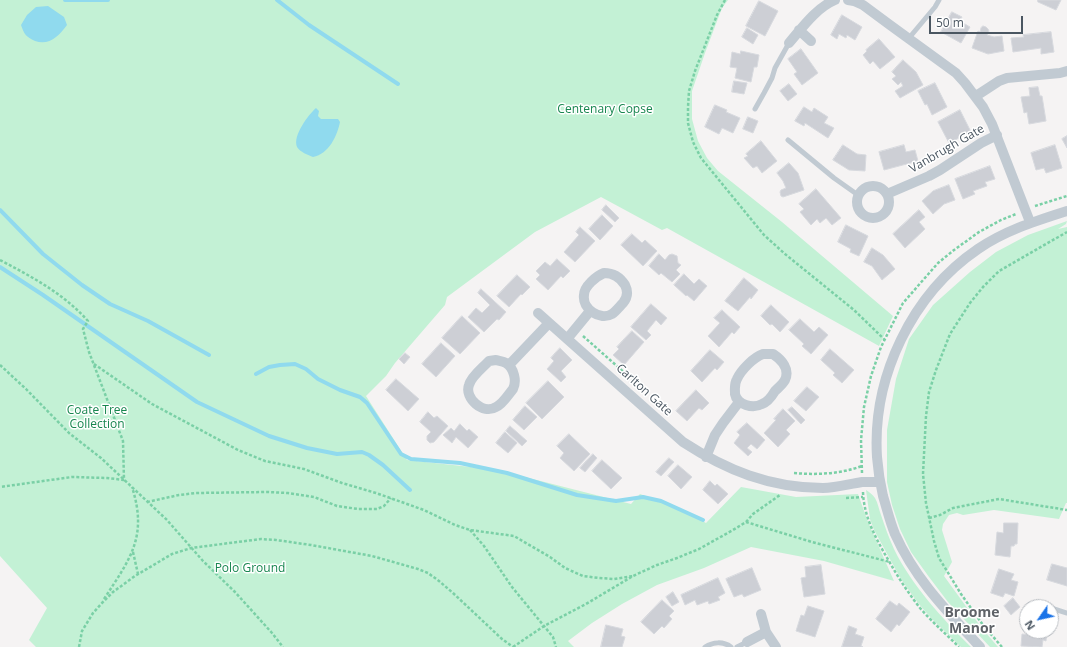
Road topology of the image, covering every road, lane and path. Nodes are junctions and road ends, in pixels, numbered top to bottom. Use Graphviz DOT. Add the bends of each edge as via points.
graph roads {
  1 [pos="725,0"];
  2 [pos="835,0"];
  3 [pos="850,0"];
  4 [pos="939,0"];
  5 [pos="799,30"];
  6 [pos="909,38"];
  7 [pos="811,41"];
  8 [pos="788,43"];
  9 [pos="1067,71"];
  10 [pos="976,96"];
  11 [pos="755,109"];
  12 [pos="997,135"];
  13 [pos="788,140"];
  14 [pos="887,194"];
  15 [pos="858,195"];
  16 [pos="1067,196"];
  17 [pos="1025,210"];
  18 [pos="1067,211"];
  19 [pos="1030,222"];
  20 [pos="1067,232"];
  21 [pos="0,260"];
  22 [pos="590,310"];
  23 [pos="538,313"];
  24 [pos="549,323"];
  25 [pos="567,339"];
  26 [pos="885,340"];
  27 [pos="94,364"];
  28 [pos="0,365"];
  29 [pos="509,366"];
  30 [pos="739,402"];
  31 [pos="706,457"];
  32 [pos="124,480"];
  33 [pos="863,482"];
  34 [pos="880,482"];
  35 [pos="0,487"];
  36 [pos="132,487"];
  37 [pos="782,494"];
  38 [pos="391,498"];
  39 [pos="148,502"];
  40 [pos="1067,510"];
  41 [pos="929,518"];
  42 [pos="746,522"];
  43 [pos="470,530"];
  44 [pos="191,548"];
  45 [pos="133,551"];
  46 [pos="890,562"];
  47 [pos="138,574"];
  48 [pos="633,576"];
  49 [pos="102,603"];
  50 [pos="761,614"];
  51 [pos="544,626"];
  52 [pos="766,632"];
  53 [pos="747,642"];
  54 [pos="79,647"];
  55 [pos="283,647"];
  56 [pos="513,647"];
  57 [pos="556,647"];
  58 [pos="705,647"];
  59 [pos="731,647"];
  60 [pos="737,647"];
  61 [pos="776,647"];
  62 [pos="959,647"];
  63 [pos="980,647"];
  64 [pos="1002,647"];
  1 -- 26 [label="path" via="689,91 688,123 693,142 701,158 764,235 854,310"];
  2 -- 5 [label="street" via="829,2"];
  3 -- 6 [label="street, Vanbrugh Gate"];
  4 -- 6 [label="lane"];
  5 -- 7 [label="street"];
  5 -- 8 [label="street"];
  6 -- 10 [label="street, Vanbrugh Gate" via="956,73"];
  8 -- 11 [label="lane"];
  9 -- 10 [label="street" via="1007,78"];
  10 -- 12 [label="street, Vanbrugh Gate"];
  12 -- 14 [label="street, Vanbrugh Gate" via="929,176"];
  12 -- 17 [label="street, Vanbrugh Gate"];
  13 -- 15 [label="lane"];
  14 -- 15 [label="street" via="881,188 871,186 866,187"];
  14 -- 15 [label="street" via="889,201 886,211 872,218 859,210"];
  16 -- 17 [label="path"];
  17 -- 19 [label="street, Vanbrugh Gate"];
  17 -- 26 [label="path" via="979,232 938,263 903,303"];
  18 -- 19 [label="street"];
  19 -- 34 [label="street" via="978,249 958,265 940,282 910,321 896,347 881,400 877,424"];
  20 -- 41 [label="path" via="999,271 970,303 950,334 929,392 926,416 923,474"];
  21 -- 27 [label="path" via="48,286 88,320 83,329"];
  22 -- 22 [label="street" via="602,316 614,312 626,298 624,283 611,274 596,277 588,285 584,295 585,303"];
  22 -- 25 [label="street"];
  23 -- 24 [label="street, Carlton Gate"];
  24 -- 25 [label="street, Carlton Gate"];
  24 -- 29 [label="street"];
  25 -- 31 [label="street, Carlton Gate" via="683,442"];
  26 -- 33 [label="path" via="871,376 864,407 861,440"];
  27 -- 32 [label="path" via="123,441"];
  27 -- 38 [label="path" via="152,404 238,450 265,461 304,469"];
  28 -- 32 [label="path" via="69,433 102,458"];
  29 -- 29 [label="street" via="514,374 515,386 505,399 497,407 489,409 474,403 468,392 469,384 487,363 496,360"];
  30 -- 30 [label="street" via="735,390 735,381 738,377 751,361 759,356 776,356 786,368 784,382 761,405 749,406"];
  30 -- 31 [label="street" via="715,435"];
  31 -- 33 [label="street, Carlton Gate" via="739,472 783,484 824,488"];
  32 -- 35 [label="path" via="72,477"];
  32 -- 36 [label="path"];
  33 -- 34 [label="street, Carlton Gate"];
  33 -- 46 [label="path" via="869,520"];
  34 -- 63 [label="street" via="894,532 913,568 939,602"];
  36 -- 39 [label="path"];
  36 -- 45 [label="path" via="139,514"];
  37 -- 42 [label="path" via="753,514"];
  38 -- 39 [label="path" via="377,509 337,506 314,497 268,492 179,495"];
  38 -- 43 [label="path"];
  39 -- 44 [label="path"];
  40 -- 41 [label="path" via="999,499 954,508"];
  41 -- 64 [label="path" via="939,558 961,594"];
  42 -- 46 [label="path"];
  42 -- 48 [label="path" via="699,549"];
  43 -- 48 [label="path" via="514,536 583,576"];
  43 -- 51 [label="path"];
  44 -- 47 [label="path" via="172,554"];
  44 -- 55 [label="path" via="235,592"];
  44 -- 56 [label="path" via="261,539 276,540 372,556 418,569 444,585"];
  45 -- 47 [label="path"];
  45 -- 49 [label="path"];
  46 -- 62 [label="path" via="920,608"];
  47 -- 49 [label="path"];
  48 -- 51 [label="path"];
  49 -- 54 [label="path" via="82,630"];
  50 -- 52 [label="street"];
  51 -- 56 [label="path"];
  51 -- 57 [label="path" via="553,637"];
  52 -- 53 [label="street"];
  52 -- 61 [label="street"];
  53 -- 60 [label="lane"];
  58 -- 59 [label="lane" via="720,643"];
}
